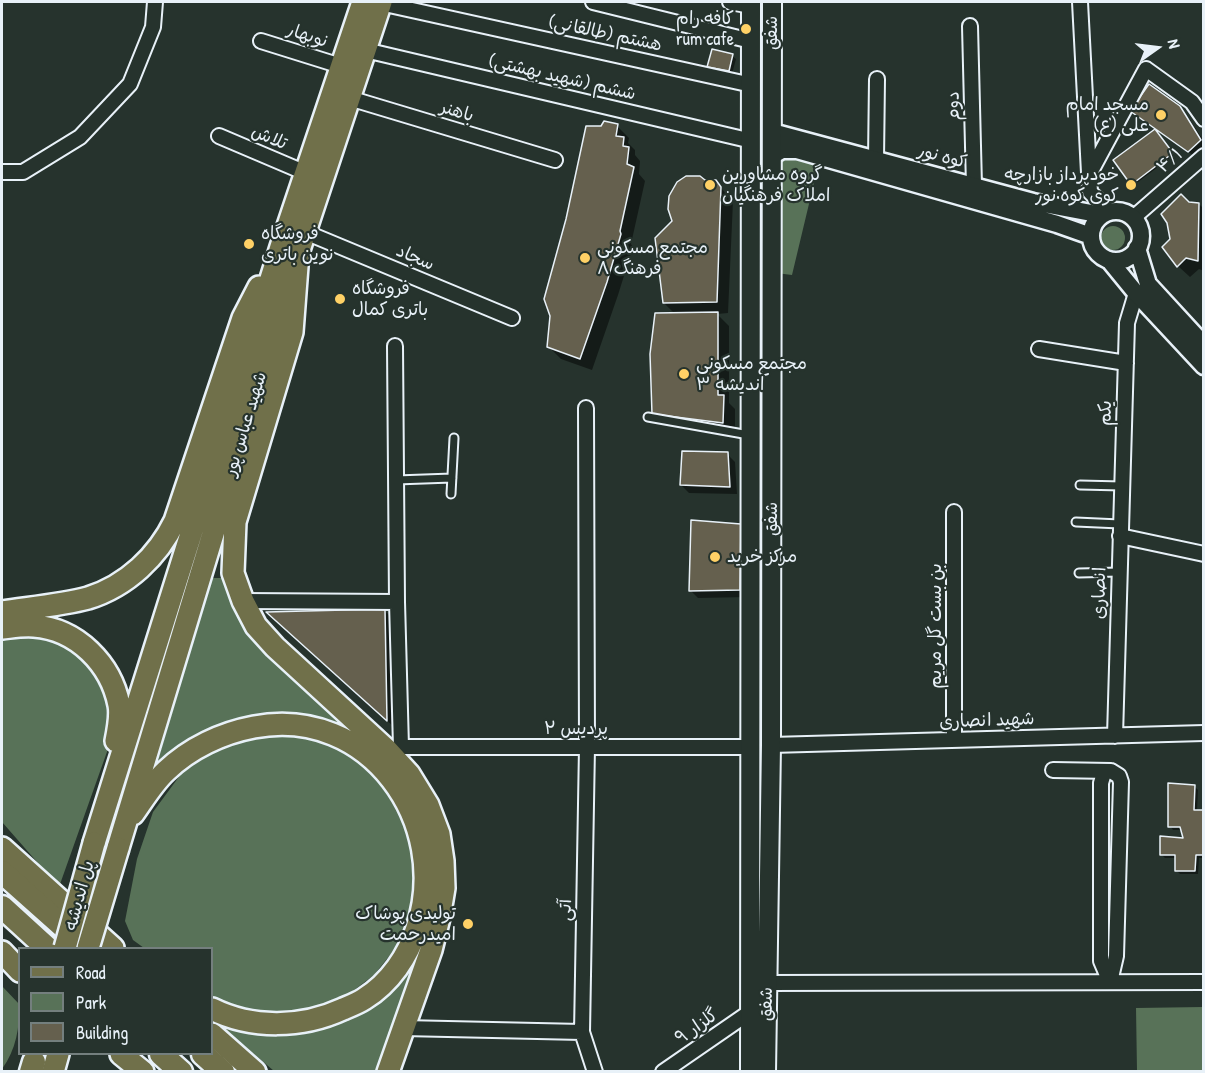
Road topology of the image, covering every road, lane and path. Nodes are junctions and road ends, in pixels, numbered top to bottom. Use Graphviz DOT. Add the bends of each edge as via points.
graph roads {
  1 [pos="154,2"];
  2 [pos="375,2"];
  3 [pos="593,2"];
  4 [pos="730,2"];
  5 [pos="772,2"];
  6 [pos="1080,2"];
  7 [pos="751,4"];
  8 [pos="970,26"];
  9 [pos="261,41"];
  10 [pos="752,41"];
  11 [pos="365,50"];
  12 [pos="341,66"];
  13 [pos="877,79"];
  14 [pos="752,85"];
  15 [pos="349,98"];
  16 [pos="1203,119"];
  17 [pos="219,136"];
  18 [pos="752,141"];
  19 [pos="780,143"];
  20 [pos="1203,156"];
  21 [pos="876,159"];
  22 [pos="555,160"];
  23 [pos="2,172"];
  24 [pos="306,173"];
  25 [pos="1090,173"];
  26 [pos="974,186"];
  27 [pos="1106,213"];
  28 [pos="1133,218"];
  29 [pos="305,232"];
  30 [pos="1091,236"];
  31 [pos="1137,248"];
  32 [pos="290,250"];
  33 [pos="1109,260"];
  34 [pos="1136,293"];
  35 [pos="512,318"];
  36 [pos="1203,345"];
  37 [pos="395,346"];
  38 [pos="1039,349"];
  39 [pos="1126,363"];
  40 [pos="1203,366"];
  41 [pos="586,408"];
  42 [pos="648,417"];
  43 [pos="751,435"];
  44 [pos="454,438"];
  45 [pos="452,478"];
  46 [pos="396,480"];
  47 [pos="1080,485"];
  48 [pos="1122,486"];
  49 [pos="451,494"];
  50 [pos="954,512"];
  51 [pos="1076,522"];
  52 [pos="1120,530"];
  53 [pos="1203,554"];
  54 [pos="1119,572"];
  55 [pos="1080,573"];
  56 [pos="243,602"];
  57 [pos="397,602"];
  58 [pos="2,612"];
  59 [pos="2,628"];
  60 [pos="1203,733"];
  61 [pos="1115,736"];
  62 [pos="954,740"];
  63 [pos="771,745"];
  64 [pos="587,747"];
  65 [pos="751,747"];
  66 [pos="1053,770"];
  67 [pos="1111,771"];
  68 [pos="102,816"];
  69 [pos="125,824"];
  70 [pos="2,843"];
  71 [pos="94,843"];
  72 [pos="2,848"];
  73 [pos="118,848"];
  74 [pos="9,868"];
  75 [pos="2,907"];
  76 [pos="46,947"];
  77 [pos="65,947"];
  78 [pos="87,947"];
  79 [pos="88,947"];
  80 [pos="112,947"];
  81 [pos="2,952"];
  82 [pos="13,968"];
  83 [pos="1110,982"];
  84 [pos="1203,982"];
  85 [pos="767,983"];
  86 [pos="213,1009"];
  87 [pos="750,1012"];
  88 [pos="403,1028"];
  89 [pos="582,1032"];
  90 [pos="213,1035"];
  91 [pos="123,1055"];
  92 [pos="164,1055"];
  93 [pos="205,1055"];
  94 [pos="143,1071"];
  95 [pos="181,1071"];
  96 [pos="223,1071"];
  97 [pos="255,1071"];
  98 [pos="388,1071"];
  99 [pos="595,1071"];
  100 [pos="663,1071"];
  101 [pos="750,1071"];
  102 [pos="766,1071"];
  1 -- 23 [label="street" via="153,27 130,84 80,137 23,171"];
  2 -- 11 [label="main road, شهید عباس پور"];
  2 -- 12 [label="main road, شهید عباس پور"];
  2 -- 14 [label="street, هشتم (طالقانی)"];
  3 -- 10 [label="street"];
  4 -- 7 [label="street"];
  5 -- 19 [label="main road, شفق"];
  6 -- 25 [label="street"];
  7 -- 10 [label="main road, شفق"];
  8 -- 26 [label="street, دوم"];
  9 -- 12 [label="street, نوبهار"];
  10 -- 14 [label="main road, شفق"];
  11 -- 15 [label="main road, شهید عباس پور"];
  11 -- 18 [label="street, ششم (شهید بهشتی)"];
  12 -- 24 [label="main road, شهید عباس پور"];
  13 -- 21 [label="street"];
  14 -- 18 [label="main road, شفق"];
  15 -- 22 [label="street, باهنر"];
  15 -- 29 [label="main road, شهید عباس پور"];
  16 -- 25 [label="street" via="1192,102 1146,69"];
  17 -- 24 [label="street, تلاش"];
  18 -- 43 [label="main road, شفق"];
  19 -- 21 [label="street, کوه نور"];
  19 -- 30 [label="street, کوه نور"];
  19 -- 63 [label="main road, شفق"];
  20 -- 28 [label="street, ۴/۱"];
  21 -- 26 [label="street, کوه نور"];
  24 -- 32 [label="main road, شهید عباس پور"];
  25 -- 27 [label="street" via="1090,192"];
  26 -- 27 [label="street, کوه نور"];
  27 -- 28 [label="street" via="1118,211"];
  27 -- 30 [label="street" via="1092,228"];
  28 -- 31 [label="street" via="1140,232"];
  29 -- 32 [label="main road, شهید عباس پور"];
  29 -- 35 [label="street, سجاد"];
  30 -- 33 [label="street" via="1096,251"];
  31 -- 33 [label="street" via="1125,259"];
  31 -- 36 [label="street" via="1148,284"];
  32 -- 56 [label="main road" via="292,332 235,522 233,573"];
  32 -- 58 [label="main road" via="243,318 175,520 161,545 132,574 88,598"];
  32 -- 68 [label="main road, شهید عباس پور"];
  32 -- 69 [label="main road, شهید عباس پور"];
  33 -- 34 [label="street"];
  34 -- 39 [label="street, یکم" via="1127,323"];
  34 -- 40 [label="street"];
  37 -- 46 [label="street"];
  38 -- 39 [label="street"];
  39 -- 48 [label="street, یکم"];
  41 -- 64 [label="street, آتی"];
  42 -- 43 [label="lane"];
  43 -- 65 [label="main road, شفق"];
  44 -- 45 [label="lane"];
  45 -- 46 [label="lane"];
  45 -- 49 [label="lane"];
  46 -- 57 [label="street"];
  47 -- 48 [label="lane"];
  48 -- 52 [label="street, یکم"];
  50 -- 62 [label="street, بن بست گل مریم"];
  51 -- 52 [label="lane"];
  52 -- 53 [label="street"];
  52 -- 54 [label="street, انصاری"];
  54 -- 55 [label="lane"];
  54 -- 61 [label="street, انصاری"];
  56 -- 57 [label="street"];
  56 -- 88 [label="main road" via="256,626 274,646 409,774 428,805 439,834 444,888 439,918"];
  57 -- 64 [label="street, پردیس ۲" via="401,747"];
  59 -- 68 [label="main road" via="35,626 64,633 91,650 110,676 120,706"];
  60 -- 61 [label="street, شهید انصاری"];
  61 -- 62 [label="street, شهید انصاری"];
  62 -- 63 [label="street, شهید انصاری"];
  63 -- 85 [label="main road, شفق"];
  64 -- 65 [label="street, پردیس ۲"];
  64 -- 89 [label="street, آتی"];
  65 -- 87 [label="main road, شفق"];
  66 -- 67 [label="street"];
  67 -- 83 [label="street" via="1121,782 1116,956"];
  67 -- 83 [label="street" via="1104,773 1101,783 1101,961"];
  68 -- 71 [label="main road, شهید عباس پور"];
  69 -- 73 [label="main road, شهید عباس پور"];
  69 -- 86 [label="main road" via="165,772 192,751 231,732 274,724 306,726 337,735 387,772 406,798 424,859 426,888 410,948 391,975 364,999 336,1012 295,1023 258,1024"];
  70 -- 74 [label="main road"];
  71 -- 77 [label="main road, پل اندیشه, bridge"];
  72 -- 74 [label="main road"];
  73 -- 79 [label="main road, پل اندیشه, bridge"];
  74 -- 78 [label="highway"];
  74 -- 80 [label="main road"];
  75 -- 76 [label="highway"];
  81 -- 82 [label="main road"];
  83 -- 84 [label="street"];
  83 -- 85 [label="street"];
  85 -- 102 [label="main road, شفق"];
  87 -- 100 [label="street, گلزار ۹"];
  87 -- 101 [label="main road, شفق"];
  88 -- 89 [label="street"];
  88 -- 98 [label="main road"];
  89 -- 99 [label="street, آتی"];
  90 -- 97 [label="main road"];
  91 -- 94 [label="main road"];
  92 -- 95 [label="highway"];
  93 -- 96 [label="highway"];
}
